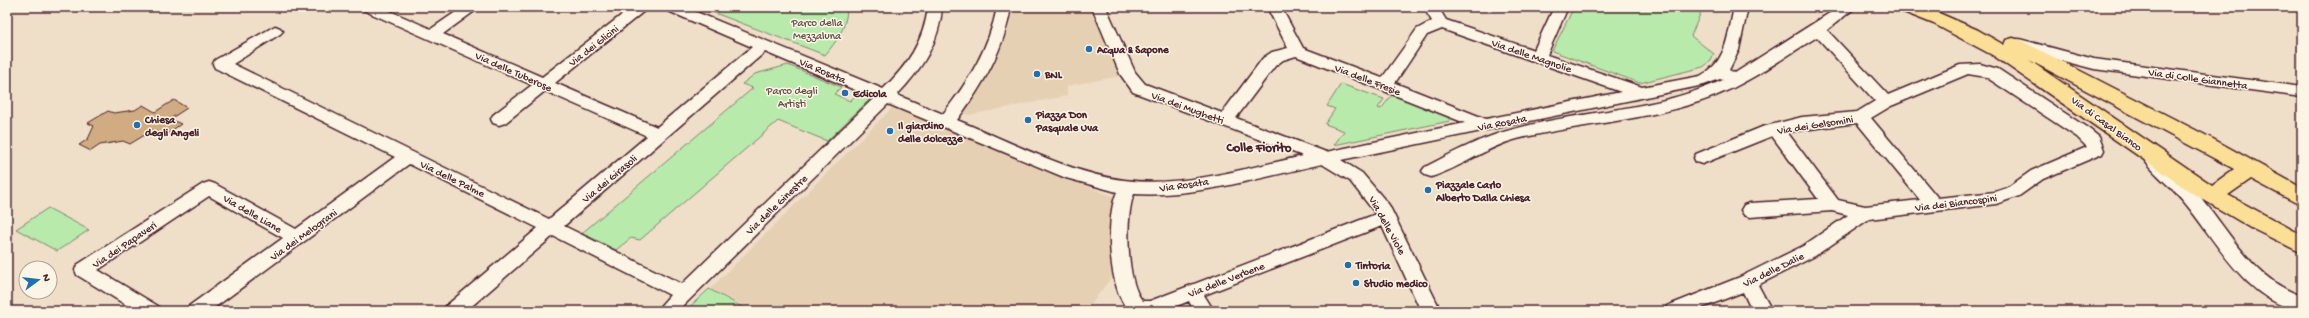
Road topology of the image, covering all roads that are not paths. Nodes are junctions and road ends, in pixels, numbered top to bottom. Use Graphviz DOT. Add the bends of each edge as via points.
graph roads {
  1 [pos="368,7"];
  2 [pos="473,7"];
  3 [pos="642,7"];
  4 [pos="671,7"];
  5 [pos="935,7"];
  6 [pos="1004,7"];
  7 [pos="1100,7"];
  8 [pos="1274,7"];
  9 [pos="1430,7"];
  10 [pos="1561,7"];
  11 [pos="1741,7"];
  12 [pos="1849,7"];
  13 [pos="1908,7"];
  14 [pos="1931,8"];
  15 [pos="1441,23"];
  16 [pos="1818,29"];
  17 [pos="275,30"];
  18 [pos="432,35"];
  19 [pos="764,45"];
  20 [pos="1297,51"];
  21 [pos="1538,57"];
  22 [pos="1720,72"];
  23 [pos="2093,74"];
  24 [pos="1736,80"];
  25 [pos="543,84"];
  26 [pos="1386,85"];
  27 [pos="2302,92"];
  28 [pos="1641,93"];
  29 [pos="887,97"];
  30 [pos="1885,102"];
  31 [pos="1861,116"];
  32 [pos="499,119"];
  33 [pos="1225,121"];
  34 [pos="946,122"];
  35 [pos="1486,125"];
  36 [pos="1776,129"];
  37 [pos="659,135"];
  38 [pos="2149,153"];
  39 [pos="409,156"];
  40 [pos="1323,157"];
  41 [pos="1702,158"];
  42 [pos="2250,169"];
  43 [pos="1432,172"];
  44 [pos="209,188"];
  45 [pos="1127,189"];
  46 [pos="2213,195"];
  47 [pos="2302,198"];
  48 [pos="1832,205"];
  49 [pos="1934,205"];
  50 [pos="1750,210"];
  51 [pos="1865,213"];
  52 [pos="1386,217"];
  53 [pos="552,226"];
  54 [pos="297,238"];
  55 [pos="2302,245"];
  56 [pos="1747,282"];
  57 [pos="1192,292"];
  58 [pos="684,293"];
  59 [pos="2302,304"];
  60 [pos="151,311"];
  61 [pos="196,311"];
  62 [pos="453,311"];
  63 [pos="666,311"];
  64 [pos="1204,311"];
  65 [pos="1431,311"];
  66 [pos="1674,311"];
  67 [pos="1762,311"];
  1 -- 18 [label="street, Via delle Tuberose"];
  2 -- 18 [label="street"];
  3 -- 25 [label="street, Via dei Glicini"];
  4 -- 19 [label="street, Via Rosata"];
  5 -- 29 [label="street, Via delle Ginestre" via="933,28 923,53"];
  6 -- 34 [label="street" via="990,56"];
  7 -- 33 [label="street, Via dei Mughetti" via="1128,74 1139,88"];
  8 -- 20 [label="street"];
  9 -- 15 [label="street"];
  10 -- 21 [label="street"];
  11 -- 22 [label="street" via="1732,47"];
  12 -- 16 [label="street, Via Rosata"];
  13 -- 38 [label="main road, Via di Casal Bianco" via="1974,36 2013,58"];
  14 -- 23 [label="main road, Via di Casal Bianco"];
  15 -- 21 [label="street, Via delle Magnolie"];
  15 -- 26 [label="street" via="1422,32"];
  16 -- 24 [label="street, Via Rosata"];
  16 -- 30 [label="street"];
  17 -- 39 [label="street, Via delle Palme" via="221,64"];
  18 -- 25 [label="street, Via delle Tuberose"];
  19 -- 29 [label="street, Via Rosata"];
  19 -- 37 [label="street, Via dei Girasoli"];
  20 -- 26 [label="street, Via delle Fresie"];
  20 -- 33 [label="street" via="1278,56 1269,62"];
  21 -- 28 [label="street, Via delle Magnolie"];
  22 -- 24 [label="street"];
  22 -- 28 [label="street, Via Rosata" via="1704,80"];
  23 -- 27 [label="street, Via di Colle Giannetta"];
  23 -- 42 [label="main road, Via di Casal Bianco"];
  24 -- 43 [label="street, Via Rosata" via="1702,95 1665,106 1507,136 1479,147"];
  25 -- 32 [label="street, Via dei Glicini"];
  25 -- 37 [label="street, Via delle Tuberose"];
  26 -- 35 [label="street, Via delle Fresie"];
  28 -- 35 [label="street, Via Rosata"];
  29 -- 34 [label="street, Via Rosata"];
  29 -- 58 [label="street, Via delle Ginestre"];
  30 -- 31 [label="street"];
  30 -- 49 [label="street, Via dei Biancospini" via="1964,70 1980,69 1998,76 2083,133 2096,145 2093,153 2037,175 2007,195"];
  31 -- 36 [label="street, Via dei Gelsomini" via="1802,123"];
  31 -- 49 [label="street"];
  33 -- 40 [label="street, Via dei Mughetti"];
  34 -- 45 [label="street, Via Rosata" via="1072,174"];
  35 -- 40 [label="street, Via Rosata"];
  36 -- 41 [label="street, Via dei Gelsomini"];
  36 -- 48 [label="street"];
  37 -- 53 [label="street, Via dei Girasoli"];
  38 -- 46 [label="main road, Via di Casal Bianco"];
  38 -- 59 [label="street" via="2157,166 2189,196 2254,276 2276,294"];
  39 -- 53 [label="street, Via delle Palme"];
  39 -- 54 [label="street, Via dei Melograni"];
  40 -- 45 [label="street, Via Rosata" via="1183,186"];
  40 -- 52 [label="street, Via delle Viole" via="1361,182"];
  42 -- 46 [label="main road"];
  42 -- 47 [label="main road, Via di Casal Bianco"];
  44 -- 54 [label="street, Via delle Liane"];
  44 -- 60 [label="street, Via dei Papaveri" via="84,270"];
  45 -- 57 [label="street, Via delle Verbene" via="1121,206 1120,222 1124,279 1134,304 1139,309 1147,309"];
  46 -- 55 [label="main road, Via di Casal Bianco"];
  48 -- 50 [label="street, Via dei Biancospini"];
  48 -- 51 [label="street, Via dei Biancospini"];
  49 -- 51 [label="street, Via dei Biancospini"];
  51 -- 56 [label="street, Via delle Dalie" via="1809,251"];
  52 -- 57 [label="street, Via delle Verbene"];
  52 -- 65 [label="street, Via delle Viole"];
  53 -- 58 [label="street, Via delle Palme"];
  53 -- 62 [label="street, Via dei Girasoli"];
  54 -- 61 [label="street, Via dei Melograni"];
  56 -- 66 [label="street, Via delle Dalie"];
  56 -- 67 [label="street"];
  57 -- 64 [label="street"];
  58 -- 63 [label="street, Via delle Ginestre"];
}
